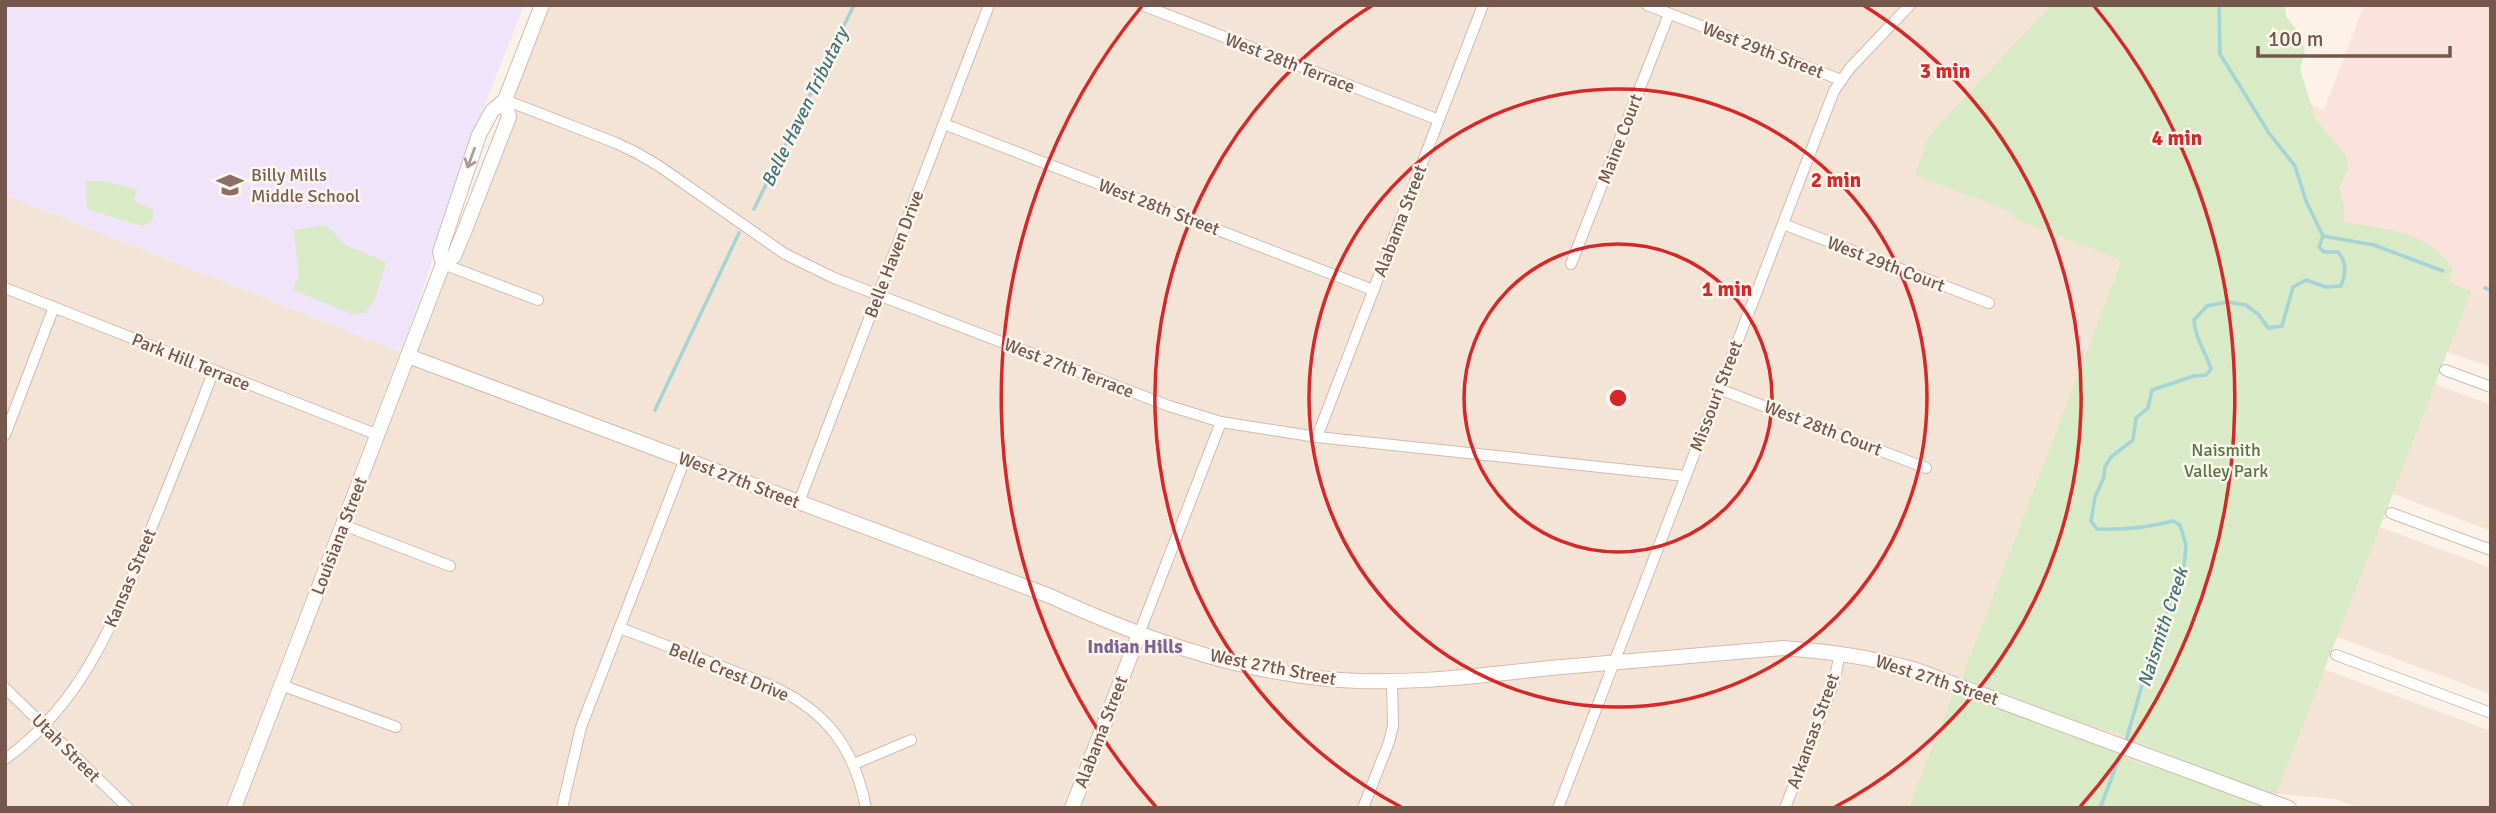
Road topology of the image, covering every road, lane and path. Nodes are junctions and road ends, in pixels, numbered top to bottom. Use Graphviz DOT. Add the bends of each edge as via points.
graph roads {
  1 [pos="542,5"];
  2 [pos="989,5"];
  3 [pos="1142,5"];
  4 [pos="1483,5"];
  5 [pos="1647,5"];
  6 [pos="1910,5"];
  7 [pos="1669,14"];
  8 [pos="1840,80"];
  9 [pos="505,100"];
  10 [pos="1439,120"];
  11 [pos="944,124"];
  12 [pos="1783,224"];
  13 [pos="443,264"];
  14 [pos="1571,264"];
  15 [pos="5,288"];
  16 [pos="1373,290"];
  17 [pos="878,295"];
  18 [pos="538,300"];
  19 [pos="1989,303"];
  20 [pos="54,307"];
  21 [pos="408,356"];
  22 [pos="214,370"];
  23 [pos="2445,370"];
  24 [pos="2491,387"];
  25 [pos="1719,388"];
  26 [pos="1221,422"];
  27 [pos="5,435"];
  28 [pos="378,435"];
  29 [pos="1317,437"];
  30 [pos="685,459"];
  31 [pos="1926,468"];
  32 [pos="1685,476"];
  33 [pos="799,502"];
  34 [pos="2391,513"];
  35 [pos="343,526"];
  36 [pos="2491,550"];
  37 [pos="450,566"];
  38 [pos="620,628"];
  39 [pos="1139,634"];
  40 [pos="1840,653"];
  41 [pos="2336,655"];
  42 [pos="1613,662"];
  43 [pos="1392,682"];
  44 [pos="281,685"];
  45 [pos="5,688"];
  46 [pos="2491,713"];
  47 [pos="44,725"];
  48 [pos="396,727"];
  49 [pos="911,740"];
  50 [pos="5,759"];
  51 [pos="854,764"];
  52 [pos="128,808"];
  53 [pos="234,808"];
  54 [pos="562,808"];
  55 [pos="866,808"];
  56 [pos="1072,808"];
  57 [pos="1363,808"];
  58 [pos="1558,808"];
  59 [pos="1785,808"];
  60 [pos="2289,808"];
  1 -- 9 [label="street, Louisiana Street"];
  2 -- 11 [label="street, Belle Haven Drive"];
  3 -- 10 [label="street, West 28th Terrace"];
  4 -- 10 [label="street, Alabama Street"];
  5 -- 7 [label="street, West 29th Street"];
  6 -- 8 [label="street, Missouri Street"];
  7 -- 8 [label="street, West 29th Street"];
  7 -- 14 [label="street, Maine Court"];
  8 -- 12 [label="street, Missouri Street"];
  9 -- 13 [label="street, Louisiana Street, one-way" via="492,111 480,135 440,252"];
  9 -- 13 [label="street, Louisiana Street" via="509,117 454,256"];
  9 -- 17 [label="street, West 27th Terrace" via="635,152 785,254"];
  10 -- 16 [label="street, Alabama Street"];
  11 -- 16 [label="street, West 28th Street"];
  11 -- 17 [label="street, Belle Haven Drive"];
  12 -- 19 [label="street, West 29th Court"];
  12 -- 25 [label="street, Missouri Street"];
  13 -- 18 [label="street"];
  13 -- 21 [label="street, Louisiana Street"];
  15 -- 20 [label="street, Park Hill Terrace"];
  16 -- 29 [label="street, Alabama Street"];
  17 -- 26 [label="street, West 27th Terrace"];
  17 -- 33 [label="street, Belle Haven Drive"];
  20 -- 22 [label="street, Park Hill Terrace"];
  20 -- 27 [label="street"];
  21 -- 28 [label="street, Louisiana Street"];
  21 -- 30 [label="street, West 27th Street"];
  22 -- 28 [label="street, Park Hill Terrace"];
  22 -- 47 [label="street, Kansas Street" via="114,619 86,672"];
  23 -- 24 [label="street"];
  25 -- 31 [label="street, West 28th Court"];
  25 -- 32 [label="street, Missouri Street"];
  26 -- 29 [label="street, West 27th Terrace"];
  26 -- 39 [label="street, Alabama Street"];
  28 -- 35 [label="street, Louisiana Street"];
  29 -- 32 [label="street, West 27th Terrace"];
  30 -- 33 [label="street, West 27th Street"];
  30 -- 38 [label="street"];
  32 -- 42 [label="street, Missouri Street"];
  33 -- 39 [label="street, West 27th Street"];
  34 -- 36 [label="street"];
  35 -- 37 [label="street"];
  35 -- 44 [label="street, Louisiana Street"];
  38 -- 51 [label="street, Belle Crest Drive" via="789,694 830,727"];
  38 -- 54 [label="street" via="581,727"];
  39 -- 43 [label="street, West 27th Street" via="1282,673"];
  39 -- 56 [label="street, Alabama Street"];
  40 -- 42 [label="street, West 27th Street" via="1782,648"];
  40 -- 59 [label="street, Arkansas Street" via="1834,682"];
  40 -- 60 [label="street, West 27th Street" via="1916,670"];
  41 -- 46 [label="street"];
  42 -- 43 [label="street, West 27th Street"];
  42 -- 58 [label="street, Missouri Street"];
  43 -- 57 [label="street" via="1393,726"];
  44 -- 48 [label="street"];
  44 -- 53 [label="street, Louisiana Street"];
  45 -- 47 [label="street, Utah Street"];
  47 -- 50 [label="street, Kansas Street"];
  47 -- 52 [label="street, Utah Street"];
  49 -- 51 [label="street"];
  51 -- 55 [label="street, Belle Crest Drive"];
}
